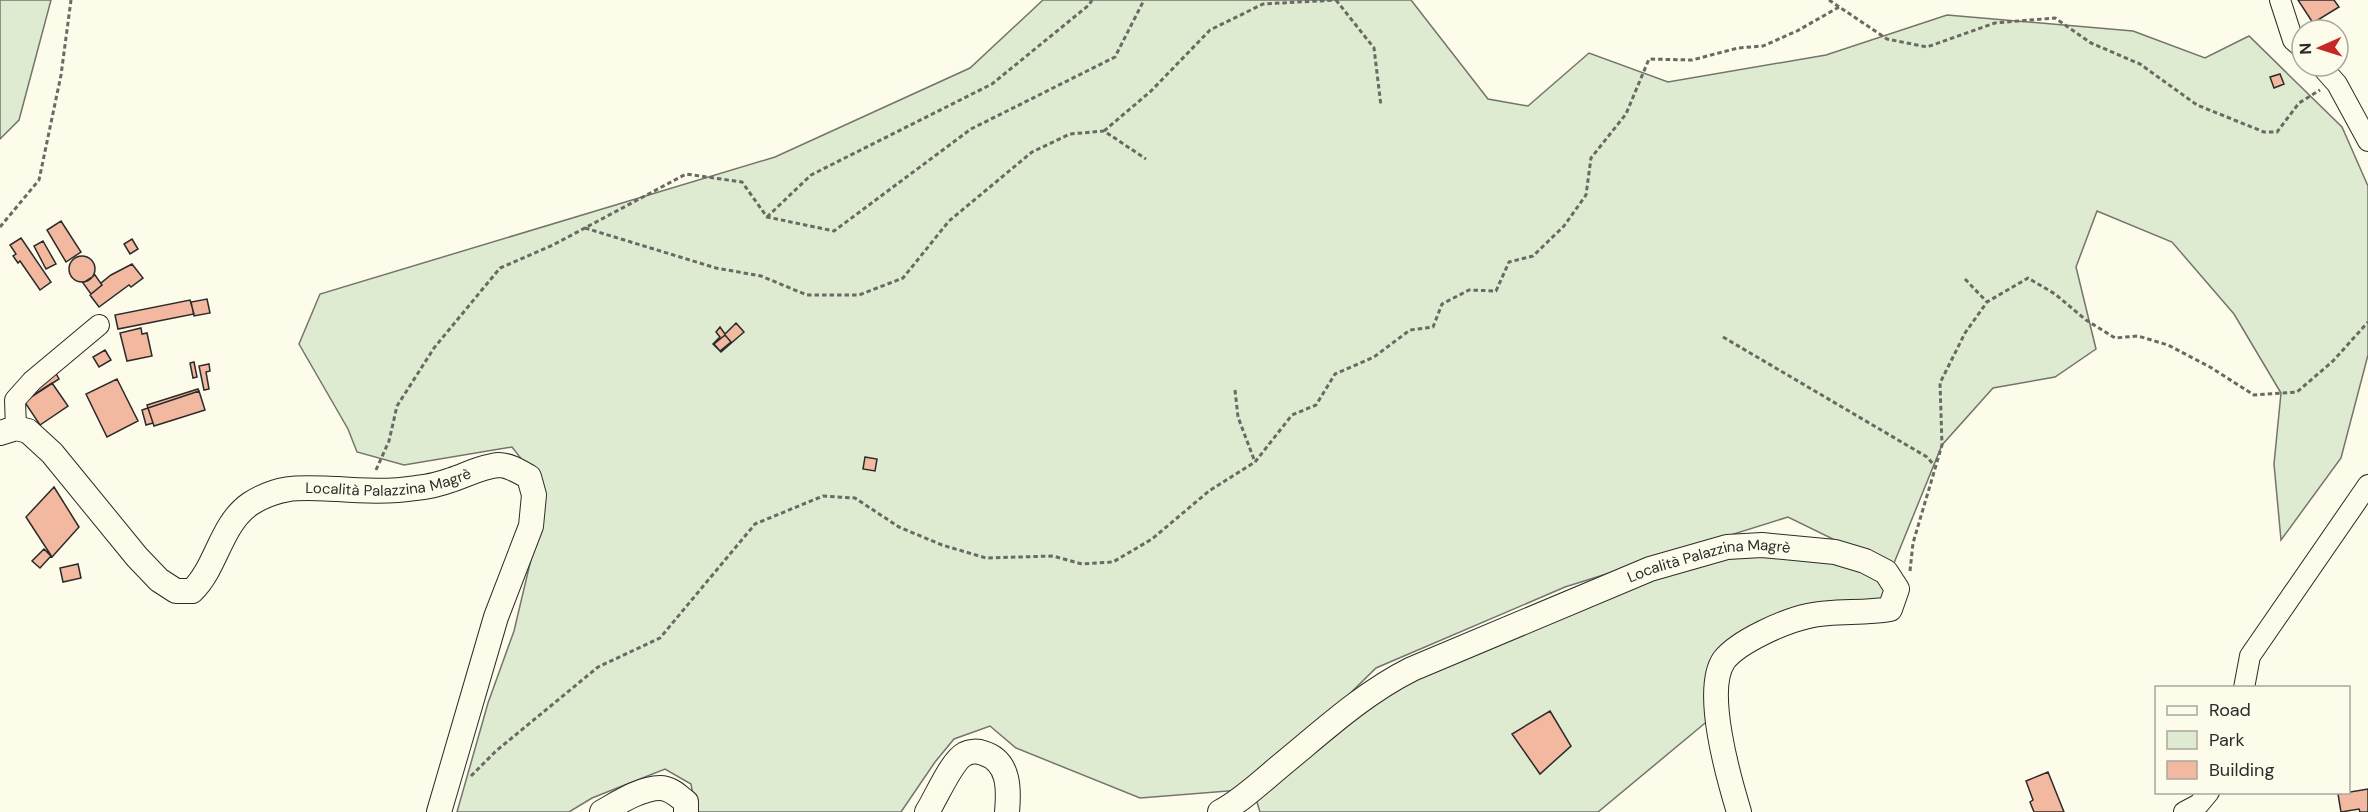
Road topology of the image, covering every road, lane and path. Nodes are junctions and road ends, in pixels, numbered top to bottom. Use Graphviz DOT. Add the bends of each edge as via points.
graph roads {
  1 [pos="71,0"];
  2 [pos="1092,0"];
  3 [pos="1144,0"];
  4 [pos="1336,0"];
  5 [pos="1829,0"];
  6 [pos="2280,0"];
  7 [pos="1839,7"];
  8 [pos="2290,31"];
  9 [pos="2331,78"];
  10 [pos="2334,81"];
  11 [pos="1381,106"];
  12 [pos="1104,131"];
  13 [pos="2368,141"];
  14 [pos="1146,159"];
  15 [pos="767,218"];
  16 [pos="0,227"];
  17 [pos="585,228"];
  18 [pos="1965,279"];
  19 [pos="1987,302"];
  20 [pos="2368,322"];
  21 [pos="99,325"];
  22 [pos="1723,337"];
  23 [pos="1235,390"];
  24 [pos="8,431"];
  25 [pos="1255,462"];
  26 [pos="1935,465"];
  27 [pos="2368,485"];
  28 [pos="372,490"];
  29 [pos="1897,589"];
  30 [pos="2244,686"];
  31 [pos="469,779"];
  32 [pos="2207,794"];
  33 [pos="439,812"];
  34 [pos="602,812"];
  35 [pos="686,812"];
  36 [pos="927,812"];
  37 [pos="1007,812"];
  38 [pos="1220,812"];
  39 [pos="1739,812"];
  40 [pos="2184,812"];
  1 -- 16 [label="path" via="61,75 39,180"];
  2 -- 15 [label="path" via="992,84 811,175"];
  3 -- 15 [label="path" via="1115,57 971,129 834,231"];
  4 -- 11 [label="path" via="1374,48"];
  4 -- 12 [label="path" via="1263,4 1210,30 1151,91"];
  5 -- 7 [label="path"];
  6 -- 8 [label="street"];
  7 -- 10 [label="path" via="1887,39 1927,47 1995,23 2055,18 2091,43 2140,64 2197,105 2264,132 2277,132 2299,103"];
  7 -- 25 [label="path" via="1763,46 1737,48 1692,60 1649,59 1626,114 1591,158 1586,195 1564,225 1533,256 1509,262 1496,291 1469,290 1443,304 1433,327 1410,330 1374,357 1335,374 1316,405 1292,415"];
  9 -- 10 [label="street"];
  10 -- 13 [label="street"];
  12 -- 14 [label="path"];
  12 -- 17 [label="path" via="1070,134 1032,152 949,221 903,278 859,295 807,295 761,276 705,265"];
  15 -- 17 [label="path" via="742,182 686,174"];
  17 -- 28 [label="path" via="500,268 434,348 397,406"];
  18 -- 19 [label="path"];
  19 -- 20 [label="path" via="2028,278 2115,338 2138,336 2168,345 2254,395 2297,392 2333,361"];
  19 -- 26 [label="path" via="1965,333 1940,383 1943,434"];
  21 -- 24 [label="street, Località Palazzina Magrè" via="15,400"];
  22 -- 26 [label="path"];
  23 -- 25 [label="path" via="1238,417"];
  24 -- 28 [label="main road, Località Palazzina Magrè" via="28,431 51,453 136,557 176,591 192,591 202,581 234,521 248,506 270,493 290,487"];
  25 -- 31 [label="path" via="1209,491 1152,539 1113,562 1082,564 1053,556 986,558 899,527 855,498 823,496 755,524 660,638 598,668"];
  26 -- 29 [label="path" via="1913,543 1910,572"];
  27 -- 30 [label="street" via="2250,656"];
  28 -- 33 [label="main road, Località Palazzina Magrè" via="414,488 500,465 529,477 534,495 531,526 496,617"];
  29 -- 38 [label="main road, Località Palazzina Magrè" via="1886,572 1864,561 1796,547 1727,546 1650,569 1382,684"];
  29 -- 39 [label="main road" via="1890,609 1811,615 1784,622 1724,660 1717,684 1716,714"];
  32 -- 40 [label="street"];
  34 -- 35 [label="main road" via="660,788 674,792 686,802"];
  36 -- 37 [label="main road" via="954,766 964,754 977,751 989,754 1002,767 1009,788"];
}
